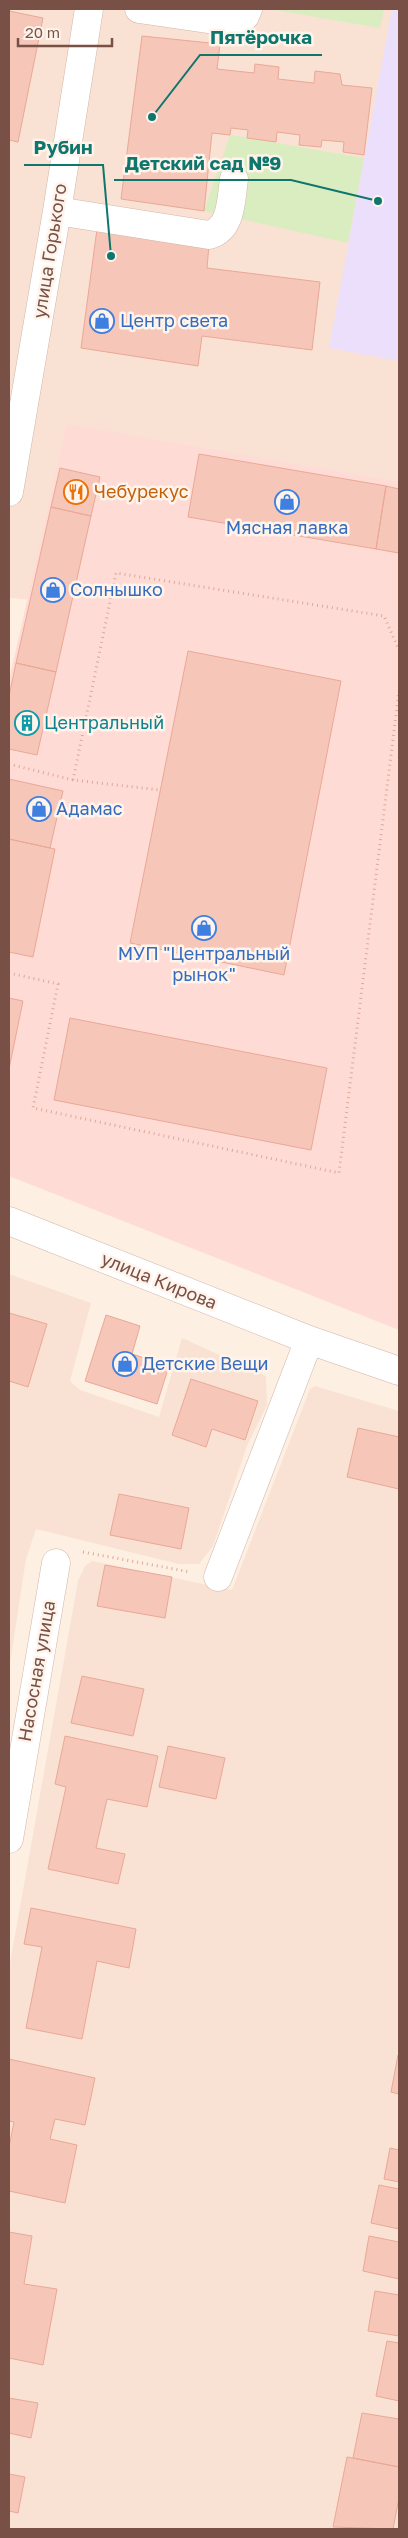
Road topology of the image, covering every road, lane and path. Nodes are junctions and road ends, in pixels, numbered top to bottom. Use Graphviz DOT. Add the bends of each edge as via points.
graph roads {
  1 [pos="89,9"];
  2 [pos="139,9"];
  3 [pos="248,9"];
  4 [pos="234,179"];
  5 [pos="57,211"];
  6 [pos="9,492"];
  7 [pos="399,650"];
  8 [pos="399,691"];
  9 [pos="9,764"];
  10 [pos="73,780"];
  11 [pos="160,790"];
  12 [pos="9,973"];
  13 [pos="9,1221"];
  14 [pos="309,1340"];
  15 [pos="399,1371"];
  16 [pos="56,1563"];
  17 [pos="218,1577"];
  18 [pos="9,1839"];
  1 -- 5 [label="street, улица Горького"];
  2 -- 3 [label="street" via="235,23 245,16"];
  4 -- 5 [label="street" via="225,224 209,235"];
  5 -- 6 [label="street, улица Горького"];
  7 -- 10 [label="path" via="384,616 116,573"];
  8 -- 12 [label="path" via="339,1173 33,1108 58,984"];
  9 -- 10 [label="path"];
  10 -- 11 [label="path"];
  13 -- 14 [label="street, улица Кирова"];
  14 -- 15 [label="street, улица Кирова"];
  14 -- 17 [label="street"];
  16 -- 17 [label="path" via="75,1551"];
  16 -- 18 [label="street, Насосная улица"];
}
